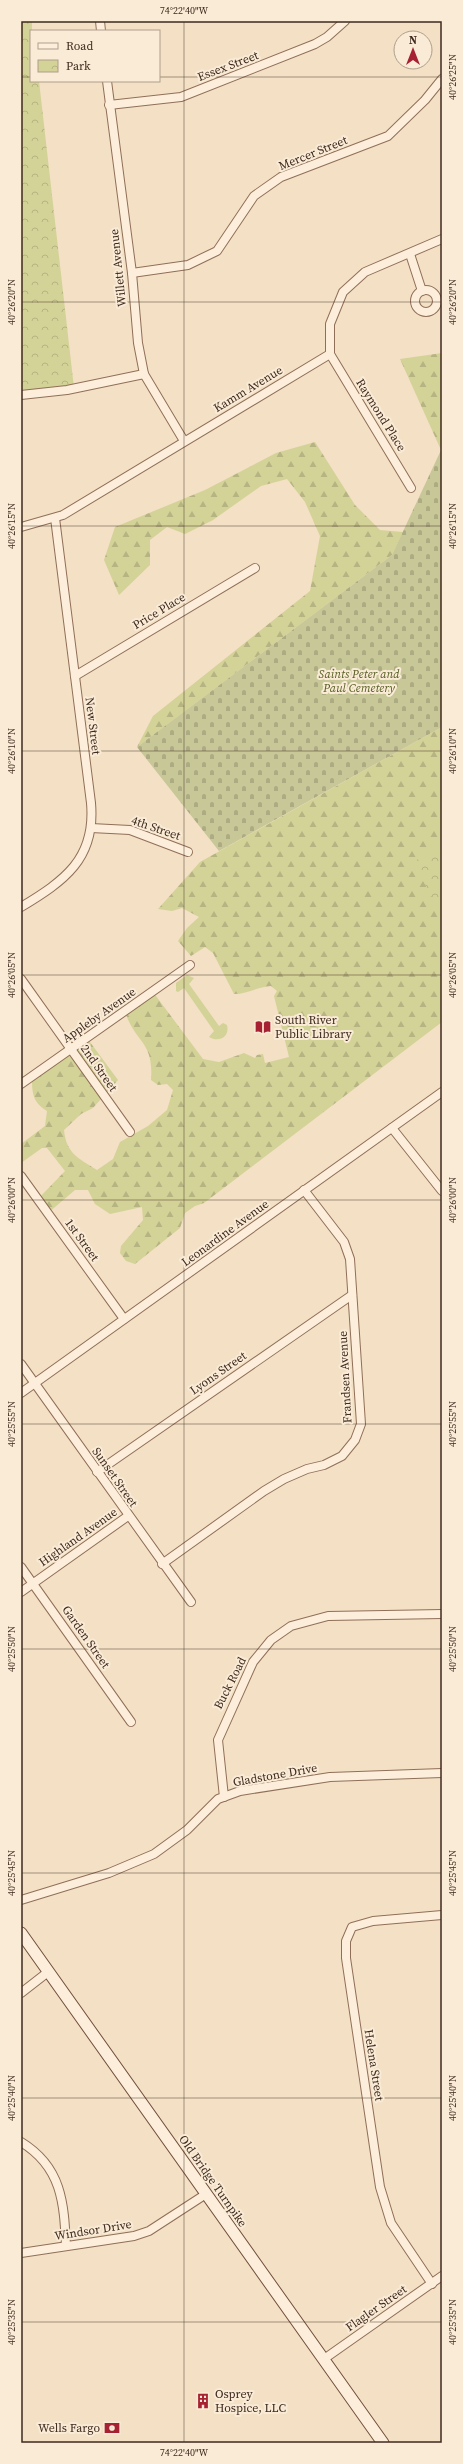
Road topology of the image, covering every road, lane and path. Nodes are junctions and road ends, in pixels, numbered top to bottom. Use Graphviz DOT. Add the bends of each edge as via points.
graph roads {
  1 [pos="345,21"];
  2 [pos="442,79"];
  3 [pos="106,82"];
  4 [pos="109,105"];
  5 [pos="442,240"];
  6 [pos="410,254"];
  7 [pos="132,273"];
  8 [pos="422,291"];
  9 [pos="330,354"];
  10 [pos="144,374"];
  11 [pos="21,395"];
  12 [pos="184,441"];
  13 [pos="412,488"];
  14 [pos="55,518"];
  15 [pos="21,528"];
  16 [pos="255,568"];
  17 [pos="75,676"];
  18 [pos="91,828"];
  19 [pos="188,852"];
  20 [pos="21,907"];
  21 [pos="190,966"];
  22 [pos="21,979"];
  23 [pos="71,1049"];
  24 [pos="21,1084"];
  25 [pos="442,1092"];
  26 [pos="392,1128"];
  27 [pos="130,1132"];
  28 [pos="21,1176"];
  29 [pos="304,1190"];
  30 [pos="442,1191"];
  31 [pos="352,1295"];
  32 [pos="124,1319"];
  33 [pos="21,1364"];
  34 [pos="34,1383"];
  35 [pos="21,1393"];
  36 [pos="97,1472"];
  37 [pos="128,1516"];
  38 [pos="162,1564"];
  39 [pos="21,1567"];
  40 [pos="33,1584"];
  41 [pos="21,1592"];
  42 [pos="191,1602"];
  43 [pos="442,1614"];
  44 [pos="131,1722"];
  45 [pos="442,1773"];
  46 [pos="224,1797"];
  47 [pos="21,1900"];
  48 [pos="442,1915"];
  49 [pos="21,1933"];
  50 [pos="48,1972"];
  51 [pos="21,1993"];
  52 [pos="21,2142"];
  53 [pos="206,2194"];
  54 [pos="66,2246"];
  55 [pos="21,2253"];
  56 [pos="442,2276"];
  57 [pos="432,2284"];
  58 [pos="324,2359"];
  59 [pos="383,2443"];
  1 -- 4 [label="street, Essex Street" via="327,38 315,44 181,97"];
  2 -- 7 [label="street, Mercer Street" via="425,100 388,136 281,178 254,196 217,251 188,265"];
  3 -- 4 [label="street, Willett Avenue"];
  4 -- 7 [label="street, Willett Avenue"];
  5 -- 6 [label="street"];
  6 -- 8 [label="street"];
  6 -- 9 [label="street" via="365,272 343,292 330,324"];
  7 -- 10 [label="street, Willett Avenue" via="138,343"];
  9 -- 12 [label="street, Kamm Avenue"];
  9 -- 13 [label="street, Raymond Place"];
  10 -- 11 [label="street" via="67,390"];
  10 -- 12 [label="street, Willett Avenue"];
  12 -- 14 [label="street, Kamm Avenue"];
  14 -- 15 [label="street, Kamm Avenue"];
  14 -- 17 [label="street, New Street"];
  16 -- 17 [label="street, Price Place"];
  17 -- 18 [label="street, New Street" via="91,803"];
  18 -- 19 [label="street, 4th Street" via="113,827 130,830"];
  18 -- 20 [label="street, New Street" via="84,850 69,874 53,888"];
  21 -- 23 [label="street, Appleby Avenue"];
  22 -- 23 [label="street, 2nd Street"];
  23 -- 24 [label="street, Appleby Avenue"];
  23 -- 27 [label="street, 2nd Street"];
  25 -- 26 [label="street, Leonardine Avenue"];
  26 -- 29 [label="street, Leonardine Avenue"];
  26 -- 30 [label="street"];
  28 -- 32 [label="street, 1st Street"];
  29 -- 31 [label="street, Frandsen Avenue" via="344,1242 350,1259"];
  29 -- 32 [label="street, Leonardine Avenue"];
  31 -- 36 [label="street, Lyons Street"];
  31 -- 38 [label="street, Frandsen Avenue" via="361,1424 355,1440 342,1456 284,1479 264,1491"];
  32 -- 34 [label="street, Leonardine Avenue"];
  33 -- 34 [label="street, Sunset Street"];
  34 -- 35 [label="street, Leonardine Avenue"];
  34 -- 36 [label="street, Sunset Street"];
  36 -- 37 [label="street, Sunset Street"];
  37 -- 38 [label="street, Sunset Street"];
  37 -- 40 [label="street, Highland Avenue"];
  38 -- 42 [label="street, Sunset Street"];
  39 -- 40 [label="street, Garden Street"];
  40 -- 41 [label="street, Highland Avenue"];
  40 -- 44 [label="street, Garden Street"];
  43 -- 46 [label="street, Buck Road" via="328,1616 291,1626 271,1640 252,1662 218,1740"];
  45 -- 46 [label="street, Gladstone Drive" via="330,1777 281,1783 240,1791"];
  46 -- 47 [label="street, Gladstone Drive" via="218,1799 187,1830 154,1854 109,1873"];
  48 -- 57 [label="street, Helena Street" via="373,1921 352,1927 346,1942 346,1958 380,2187 390,2223"];
  49 -- 50 [label="street, Old Bridge Turnpike"];
  50 -- 51 [label="street"];
  50 -- 53 [label="street, Old Bridge Turnpike"];
  52 -- 54 [label="street" via="41,2157 57,2182 64,2205"];
  53 -- 54 [label="street, Windsor Drive" via="141,2234"];
  53 -- 58 [label="street, Old Bridge Turnpike"];
  54 -- 55 [label="street, Windsor Drive"];
  56 -- 57 [label="street, Flagler Street"];
  57 -- 58 [label="street, Flagler Street"];
  58 -- 59 [label="street, Old Bridge Turnpike"];
}
